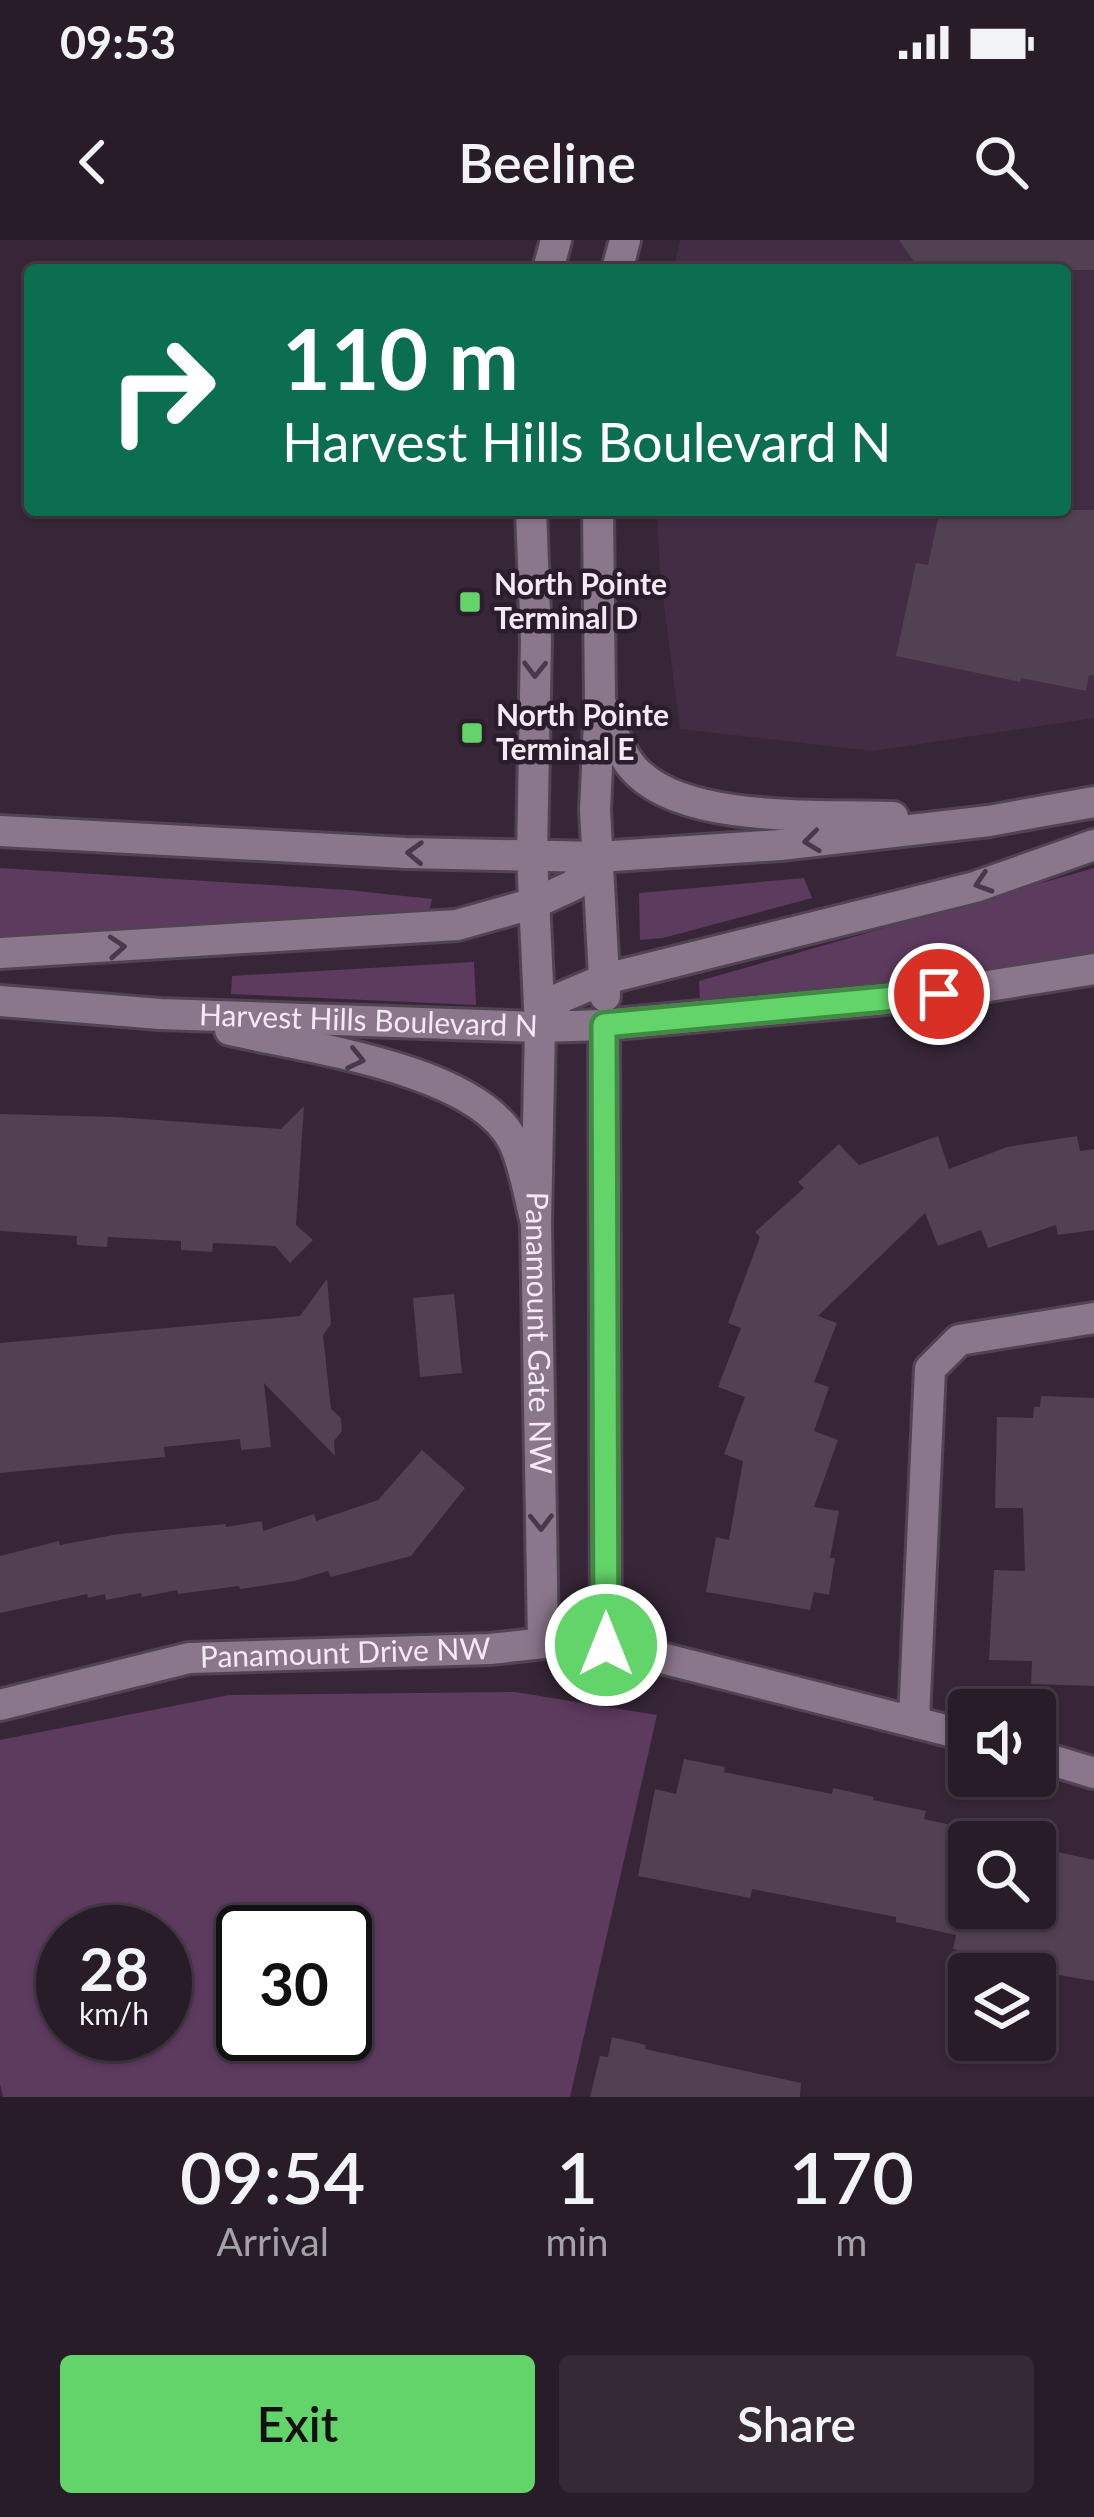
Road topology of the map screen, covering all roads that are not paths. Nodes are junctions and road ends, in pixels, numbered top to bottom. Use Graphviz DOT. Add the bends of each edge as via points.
graph roads {
  1 [pos="531,516"];
  2 [pos="598,516"];
  3 [pos="599,700"];
  4 [pos="1094,802"];
  5 [pos="989,820"];
  6 [pos="0,831"];
  7 [pos="1094,845"];
  8 [pos="532,856"];
  9 [pos="598,857"];
  10 [pos="535,903"];
  11 [pos="0,953"];
  12 [pos="1094,969"];
  13 [pos="605,980"];
  14 [pos="0,1001"];
  15 [pos="160,1014"];
  16 [pos="604,1025"];
  17 [pos="540,1027"];
  18 [pos="536,1223"];
  19 [pos="1094,1318"];
  20 [pos="542,1642"];
  21 [pos="606,1645"];
  22 [pos="0,1705"];
  23 [pos="914,1719"];
  24 [pos="948,1730"];
  25 [pos="1056,1761"];
  26 [pos="1094,1773"];
  1 -- 8 [label="main road, Panamount Gate NW, one-way"];
  2 -- 3 [label="main road"];
  3 -- 5 [label="main road" via="639,774 683,797 756,811"];
  3 -- 9 [label="main road"];
  4 -- 5 [label="main road"];
  5 -- 9 [label="main road, one-way"];
  8 -- 6 [label="main road, one-way"];
  7 -- 13 [label="main road, one-way" via="975,887"];
  8 -- 9 [label="main road"];
  8 -- 10 [label="main road, Panamount Gate NW"];
  9 -- 10 [label="main road" via="574,885"];
  9 -- 13 [label="main road"];
  11 -- 10 [label="main road, one-way" via="457,926"];
  10 -- 17 [label="main road, Panamount Gate NW"];
  12 -- 16 [label="main road, Harvest Hills Boulevard N" via="939,994"];
  13 -- 16 [label="main road"];
  13 -- 17 [label="main road" via="560,998"];
  14 -- 15 [label="main road, Harvest Hills Boulevard N"];
  15 -- 17 [label="main road, Harvest Hills Boulevard N"];
  15 -- 18 [label="main road, one-way" via="413,1072 475,1102 513,1140"];
  16 -- 17 [label="main road, Harvest Hills Boulevard N"];
  16 -- 21 [label="main road"];
  17 -- 18 [label="main road, Panamount Gate NW"];
  18 -- 20 [label="main road, Panamount Gate NW, one-way"];
  19 -- 23 [label="main road" via="958,1340 930,1369"];
  20 -- 21 [label="main road, Panamount Drive NW"];
  20 -- 22 [label="main road, Panamount Drive NW" via="189,1658"];
  21 -- 23 [label="main road, Panamount Drive NW"];
  23 -- 24 [label="main road, Panamount Drive NW"];
  25 -- 26 [label="main road"];
}
